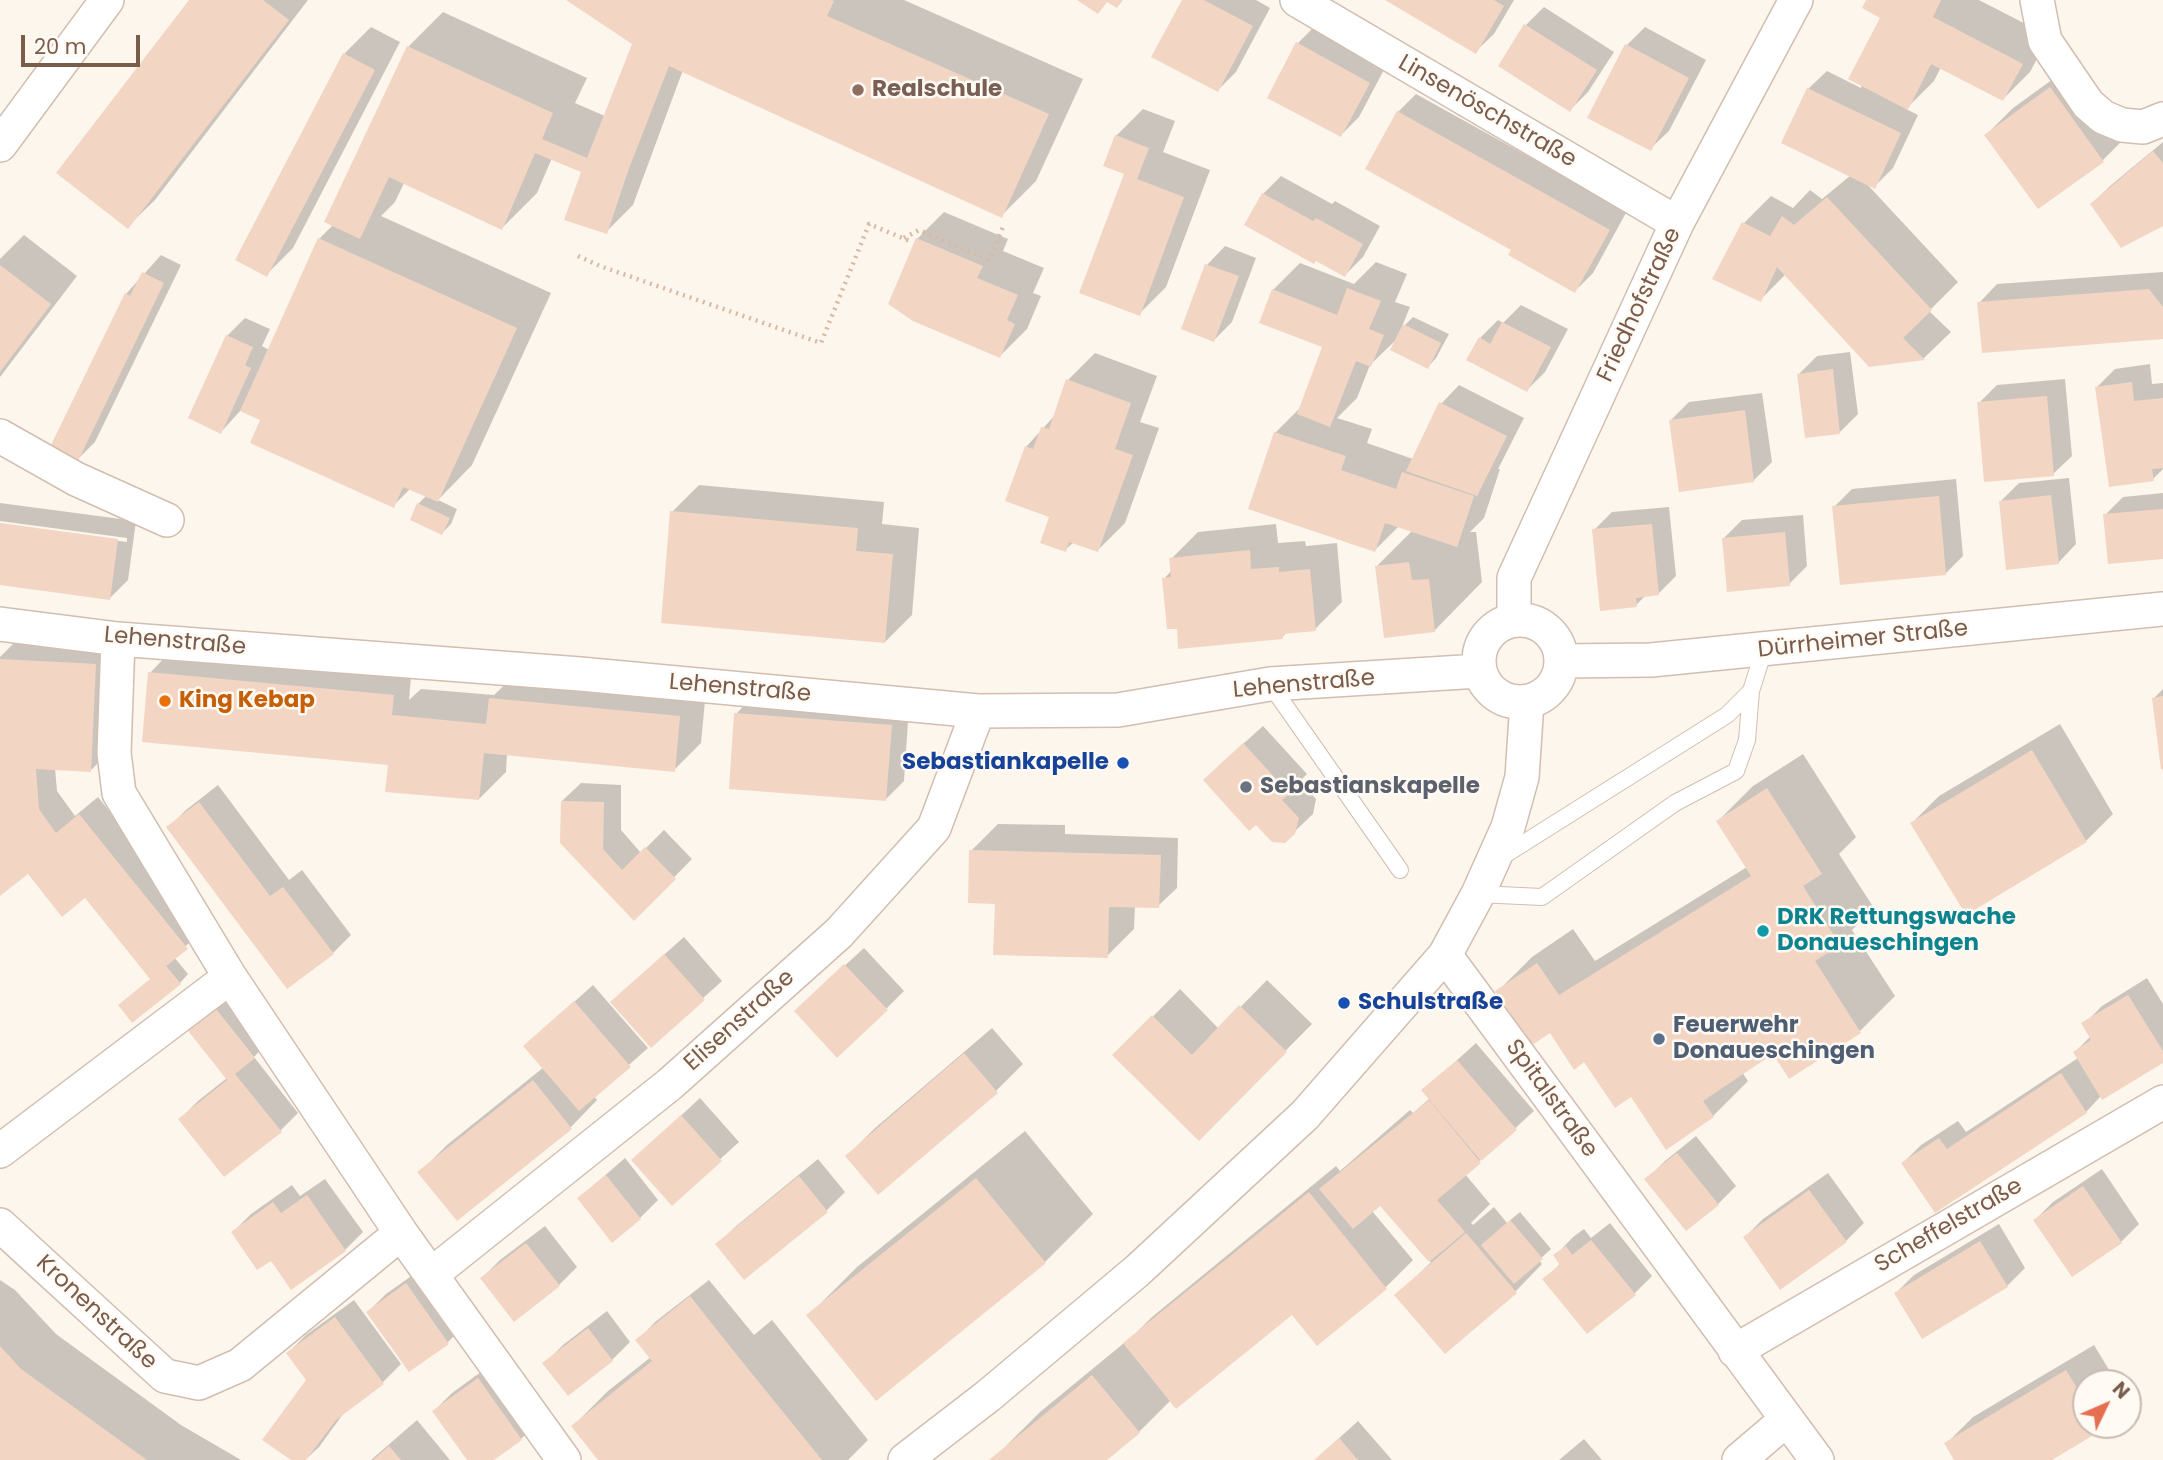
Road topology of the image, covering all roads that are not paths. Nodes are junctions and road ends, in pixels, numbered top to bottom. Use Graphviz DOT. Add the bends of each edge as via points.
graph roads {
  1 [pos="107,0"];
  2 [pos="1297,0"];
  3 [pos="1796,0"];
  4 [pos="2037,0"];
  5 [pos="2163,119"];
  6 [pos="0,145"];
  7 [pos="1677,223"];
  8 [pos="0,436"];
  9 [pos="167,520"];
  10 [pos="2163,608"];
  11 [pos="1514,620"];
  12 [pos="0,624"];
  13 [pos="118,639"];
  14 [pos="1764,650"];
  15 [pos="1561,661"];
  16 [pos="1479,671"];
  17 [pos="1270,684"];
  18 [pos="1751,691"];
  19 [pos="1527,702"];
  20 [pos="978,711"];
  21 [pos="1492,863"];
  22 [pos="1400,870"];
  23 [pos="1478,894"];
  24 [pos="1445,955"];
  25 [pos="230,977"];
  26 [pos="2163,1102"];
  27 [pos="0,1151"];
  28 [pos="0,1225"];
  29 [pos="401,1233"];
  30 [pos="432,1273"];
  31 [pos="1735,1351"];
  32 [pos="1786,1420"];
  33 [pos="565,1460"];
  34 [pos="905,1460"];
  35 [pos="1739,1460"];
  36 [pos="1816,1460"];
  1 -- 6 [label="street"];
  2 -- 7 [label="street, Linsenöschstraße"];
  3 -- 7 [label="street, Friedhofstraße"];
  4 -- 5 [label="street" via="2045,41 2088,104 2122,125 2143,127"];
  7 -- 11 [label="street, Friedhofstraße" via="1514,578"];
  8 -- 9 [label="street"];
  10 -- 14 [label="street, Dürrheimer Straße"];
  11 -- 15 [label="street" via="1531,621 1547,630 1558,644"];
  11 -- 16 [label="street" via="1485,638"];
  12 -- 13 [label="street, Lehenstraße"];
  13 -- 20 [label="street, Lehenstraße" via="580,674"];
  13 -- 25 [label="street" via="114,753 120,793"];
  14 -- 15 [label="street, Dürrheimer Straße" via="1651,660"];
  14 -- 18 [label="lane"];
  15 -- 19 [label="street" via="1552,687"];
  16 -- 17 [label="street, Lehenstraße"];
  16 -- 19 [label="street" via="1497,696"];
  17 -- 20 [label="street, Lehenstraße" via="1118,710"];
  17 -- 22 [label="lane"];
  18 -- 21 [label="lane" via="1727,715"];
  18 -- 23 [label="lane" via="1747,740 1736,771 1675,803 1542,897"];
  19 -- 21 [label="street" via="1522,777"];
  20 -- 30 [label="street, Elisenstraße" via="934,828 839,933 670,1084"];
  21 -- 23 [label="street"];
  23 -- 24 [label="street"];
  24 -- 31 [label="street, Spitalstraße"];
  24 -- 34 [label="street" via="1305,1115 1138,1271"];
  25 -- 27 [label="street"];
  25 -- 29 [label="street"];
  26 -- 31 [label="street, Scheffelstraße"];
  28 -- 29 [label="street, Kronenstraße" via="165,1376 199,1384 240,1364"];
  29 -- 30 [label="street"];
  30 -- 33 [label="street"];
  31 -- 32 [label="street, Spitalstraße"];
  32 -- 35 [label="street"];
  32 -- 36 [label="street, Spitalstraße"];
}
